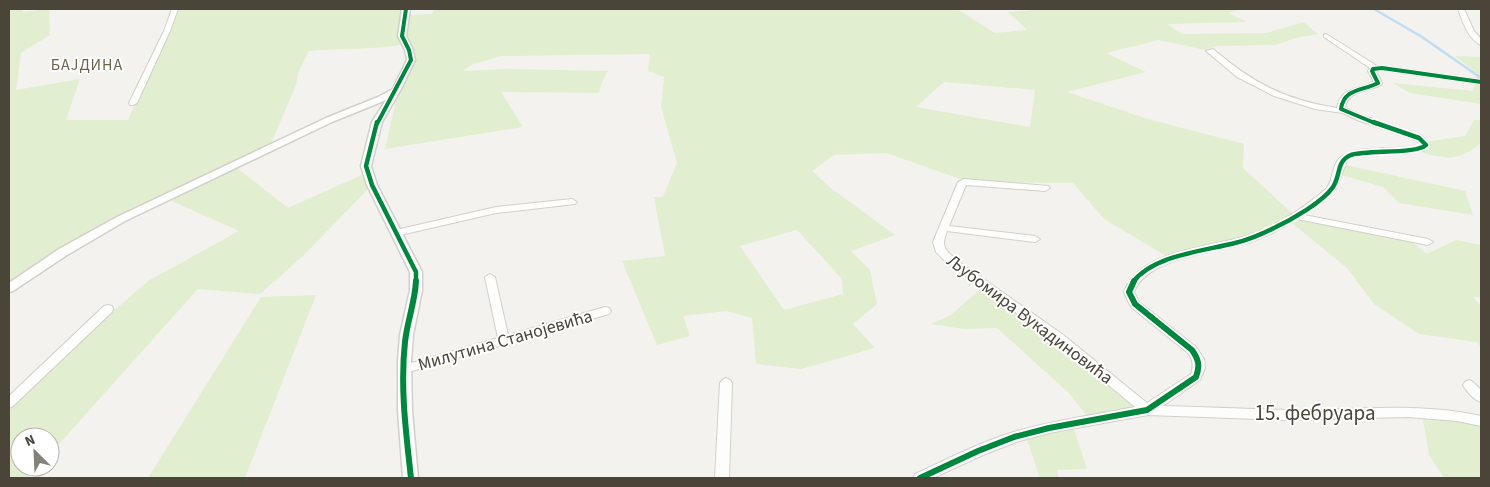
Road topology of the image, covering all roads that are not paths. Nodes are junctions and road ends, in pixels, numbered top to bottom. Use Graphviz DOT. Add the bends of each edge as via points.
graph roads {
  1 [pos="175,9"];
  2 [pos="406,9"];
  3 [pos="1461,9"];
  4 [pos="1326,36"];
  5 [pos="1480,40"];
  6 [pos="1210,51"];
  7 [pos="1374,68"];
  8 [pos="1481,82"];
  9 [pos="397,89"];
  10 [pos="132,103"];
  11 [pos="1342,110"];
  12 [pos="1046,188"];
  13 [pos="572,202"];
  14 [pos="1295,216"];
  15 [pos="944,228"];
  16 [pos="396,233"];
  17 [pos="1035,239"];
  18 [pos="1428,242"];
  19 [pos="490,277"];
  20 [pos="9,288"];
  21 [pos="108,309"];
  22 [pos="604,311"];
  23 [pos="504,341"];
  24 [pos="404,369"];
  25 [pos="726,383"];
  26 [pos="1469,384"];
  27 [pos="1481,397"];
  28 [pos="9,403"];
  29 [pos="1147,410"];
  30 [pos="1481,420"];
  31 [pos="411,478"];
  32 [pos="722,478"];
  33 [pos="920,478"];
  1 -- 10 [label="street" via="168,31"];
  2 -- 9 [label="street" via="402,36 411,60"];
  3 -- 5 [label="street" via="1471,32"];
  4 -- 7 [label="street"];
  6 -- 11 [label="street" via="1239,74 1276,95"];
  7 -- 8 [label="street"];
  7 -- 11 [label="street" via="1372,71 1378,83 1348,92 1343,98"];
  9 -- 16 [label="street" via="377,122 366,166"];
  9 -- 20 [label="street" via="121,219"];
  11 -- 14 [label="street" via="1412,135 1426,145 1345,158 1328,193"];
  12 -- 15 [label="street, Љубомира Вукадиновића" via="964,182"];
  13 -- 16 [label="street" via="496,210"];
  14 -- 18 [label="street"];
  14 -- 29 [label="street" via="1248,239 1191,251 1146,271 1133,282 1129,292 1135,304 1192,350 1199,368 1196,377"];
  15 -- 17 [label="street"];
  15 -- 29 [label="street, Љубомира Вукадиновића" via="939,247 951,261 1058,337"];
  16 -- 24 [label="street" via="417,277 405,344"];
  19 -- 23 [label="street"];
  21 -- 28 [label="street"];
  22 -- 23 [label="street, Милутина Станојевића"];
  23 -- 24 [label="street, Милутина Станојевића"];
  24 -- 31 [label="street" via="404,416"];
  25 -- 32 [label="street"];
  26 -- 27 [label="street"];
  29 -- 30 [label="street, 15. фебруара" via="1285,415 1422,413"];
  29 -- 33 [label="street" via="1014,437"];
}
